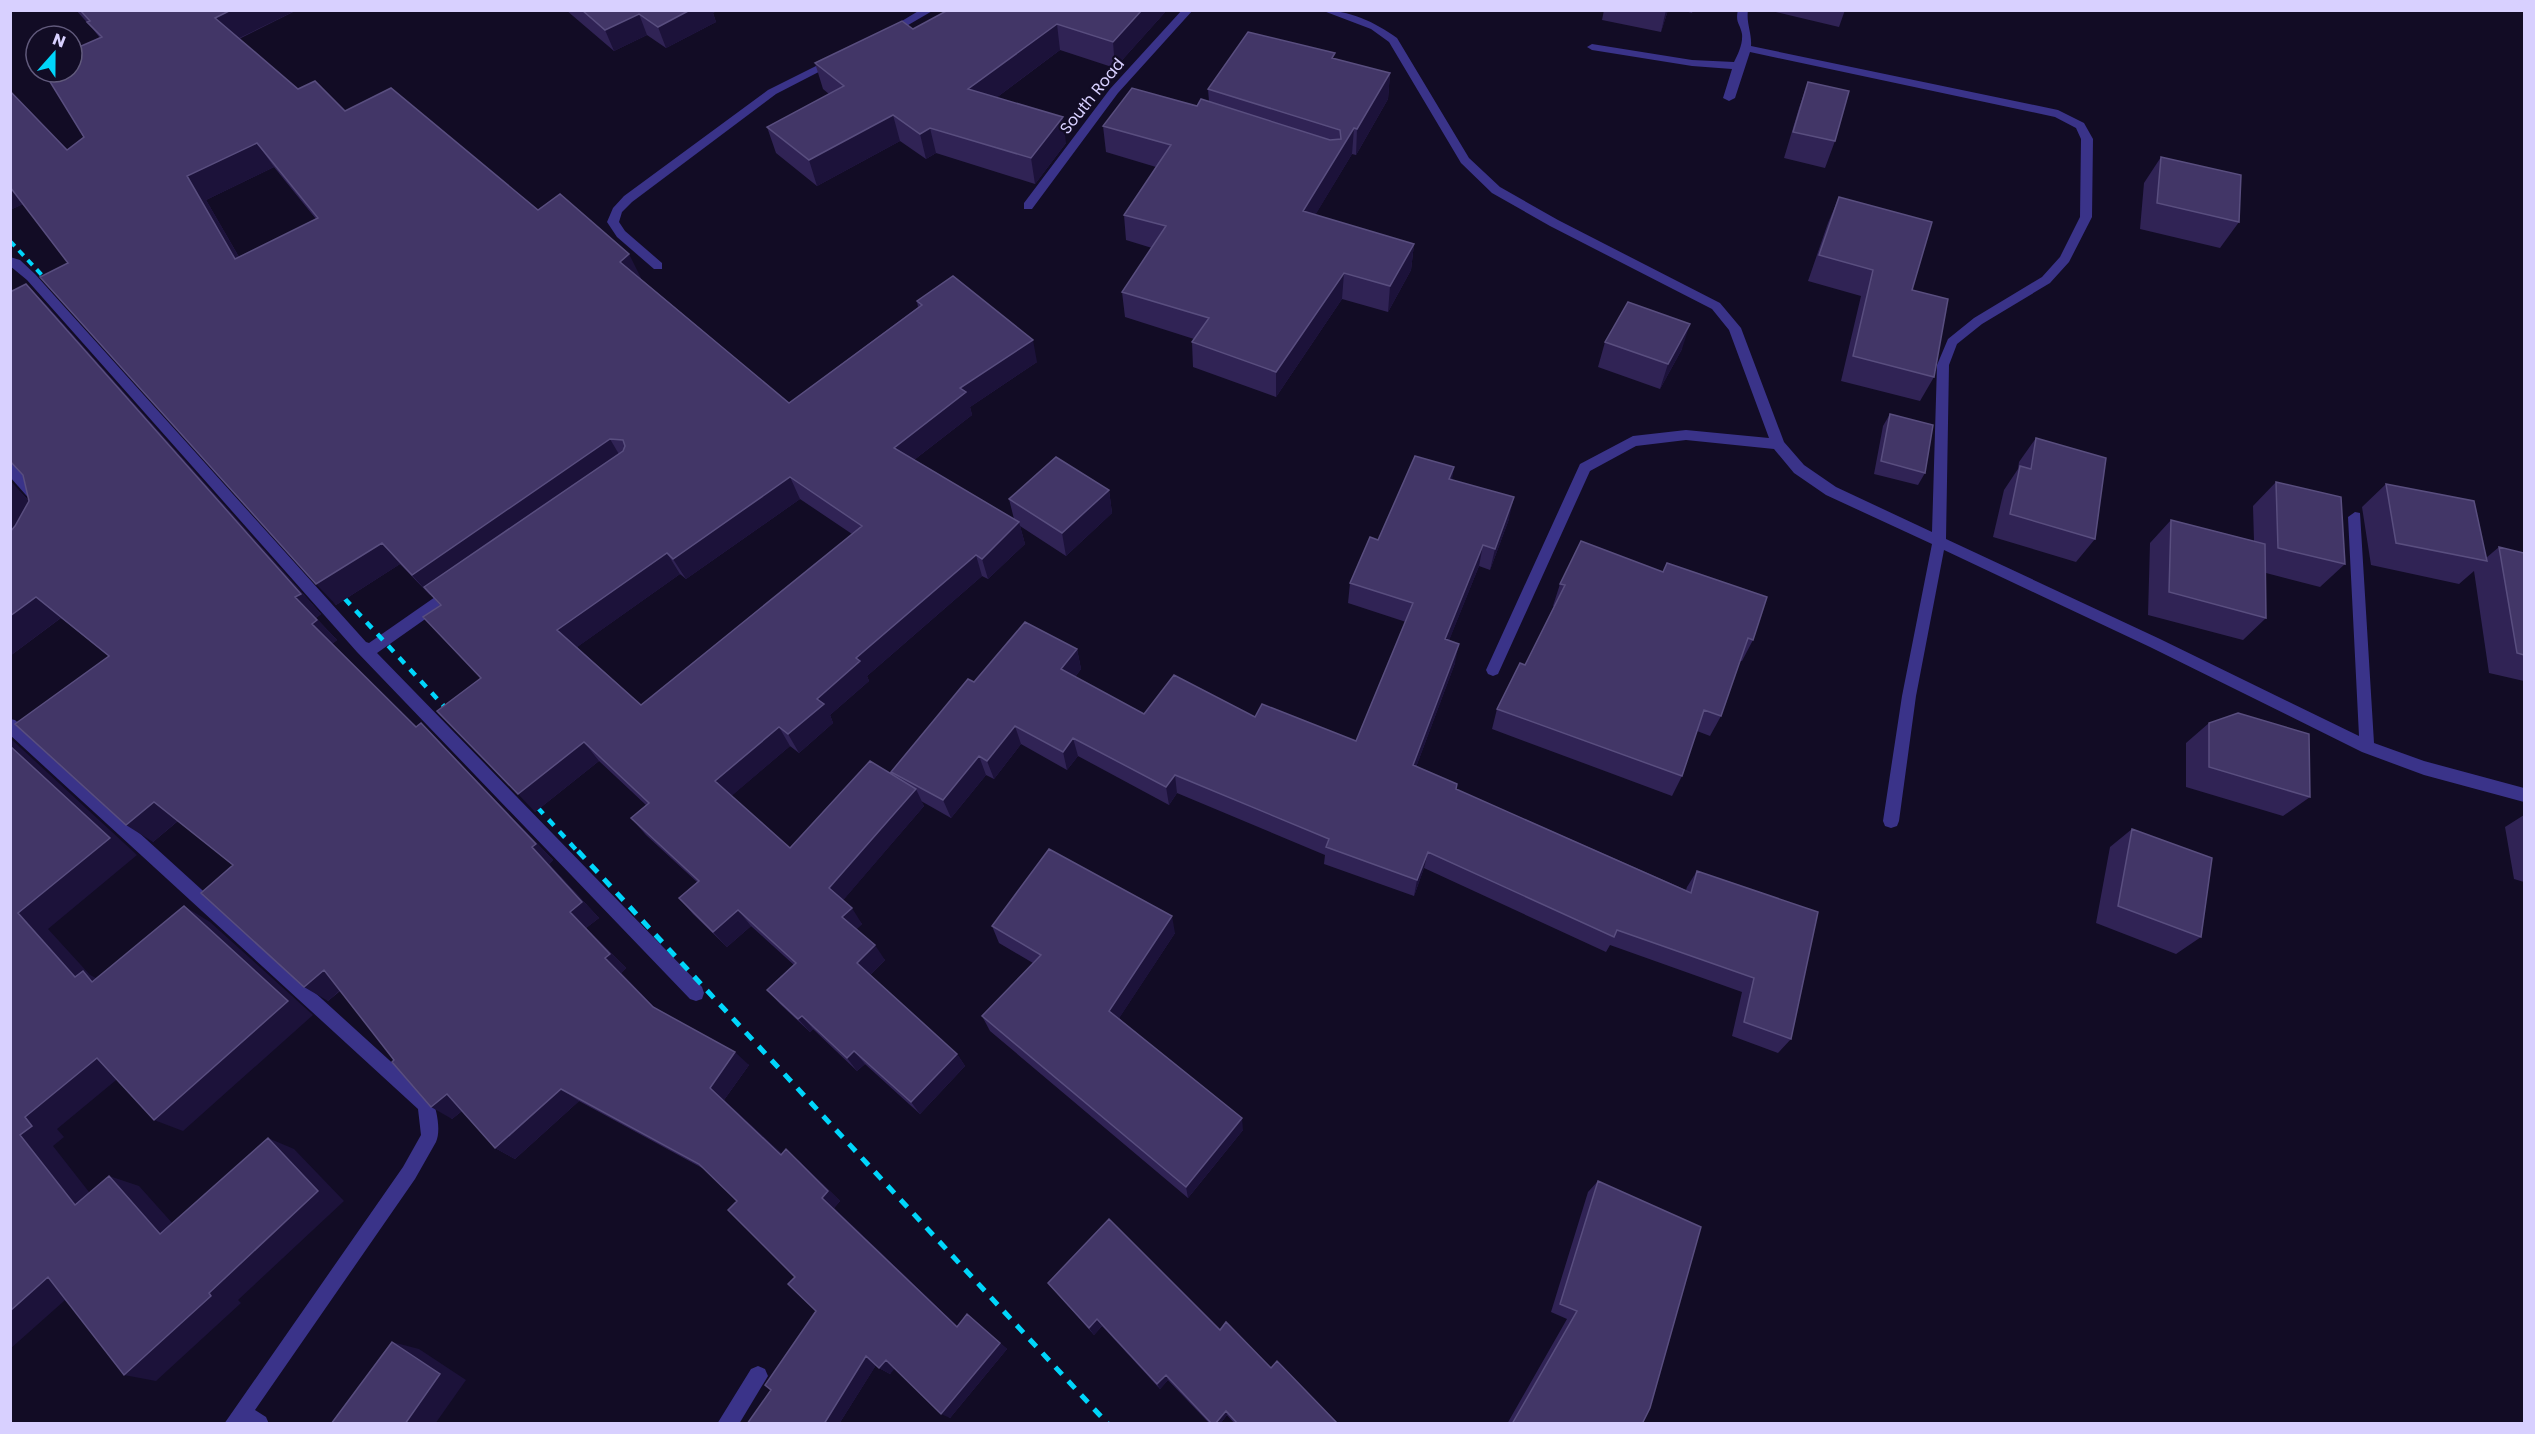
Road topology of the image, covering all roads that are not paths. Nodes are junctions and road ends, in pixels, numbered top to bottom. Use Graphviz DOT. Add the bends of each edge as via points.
graph roads {
  1 [pos="929,10"];
  2 [pos="1188,10"];
  3 [pos="1326,10"];
  4 [pos="1743,10"];
  5 [pos="877,38"];
  6 [pos="1592,47"];
  7 [pos="1746,48"];
  8 [pos="846,54"];
  9 [pos="1738,66"];
  10 [pos="1730,98"];
  11 [pos="1028,206"];
  12 [pos="11,260"];
  13 [pos="658,266"];
  14 [pos="1779,444"];
  15 [pos="10,467"];
  16 [pos="43,513"];
  17 [pos="2355,518"];
  18 [pos="1940,542"];
  19 [pos="468,580"];
  20 [pos="365,650"];
  21 [pos="1493,670"];
  22 [pos="10,725"];
  23 [pos="2367,747"];
  24 [pos="2524,795"];
  25 [pos="1891,821"];
  26 [pos="696,993"];
  27 [pos="758,1376"];
  28 [pos="245,1420"];
  29 [pos="727,1424"];
  1 -- 5 [label="street"];
  2 -- 11 [label="street, South Road"];
  3 -- 14 [label="street" via="1375,27 1393,40 1464,160 1496,190 1716,306 1735,328"];
  4 -- 7 [label="street"];
  6 -- 9 [label="street"];
  7 -- 9 [label="street"];
  7 -- 18 [label="street" via="2058,114 2080,126 2087,139 2086,217 2065,259 2046,280 1978,321 1952,342 1943,365"];
  8 -- 13 [label="street" via="772,92 617,211 613,222 621,234"];
  9 -- 10 [label="street"];
  12 -- 20 [label="street" via="31,277"];
  14 -- 18 [label="street" via="1798,469 1831,490"];
  14 -- 21 [label="street" via="1686,435 1633,441 1585,468"];
  15 -- 16 [label="street" via="41,502"];
  17 -- 23 [label="street"];
  18 -- 23 [label="street"];
  18 -- 25 [label="street"];
  19 -- 20 [label="street"];
  20 -- 26 [label="street"];
  22 -- 28 [label="street" via="426,1105 430,1136 409,1173"];
  23 -- 24 [label="street" via="2424,768"];
  27 -- 29 [label="street"];
}
